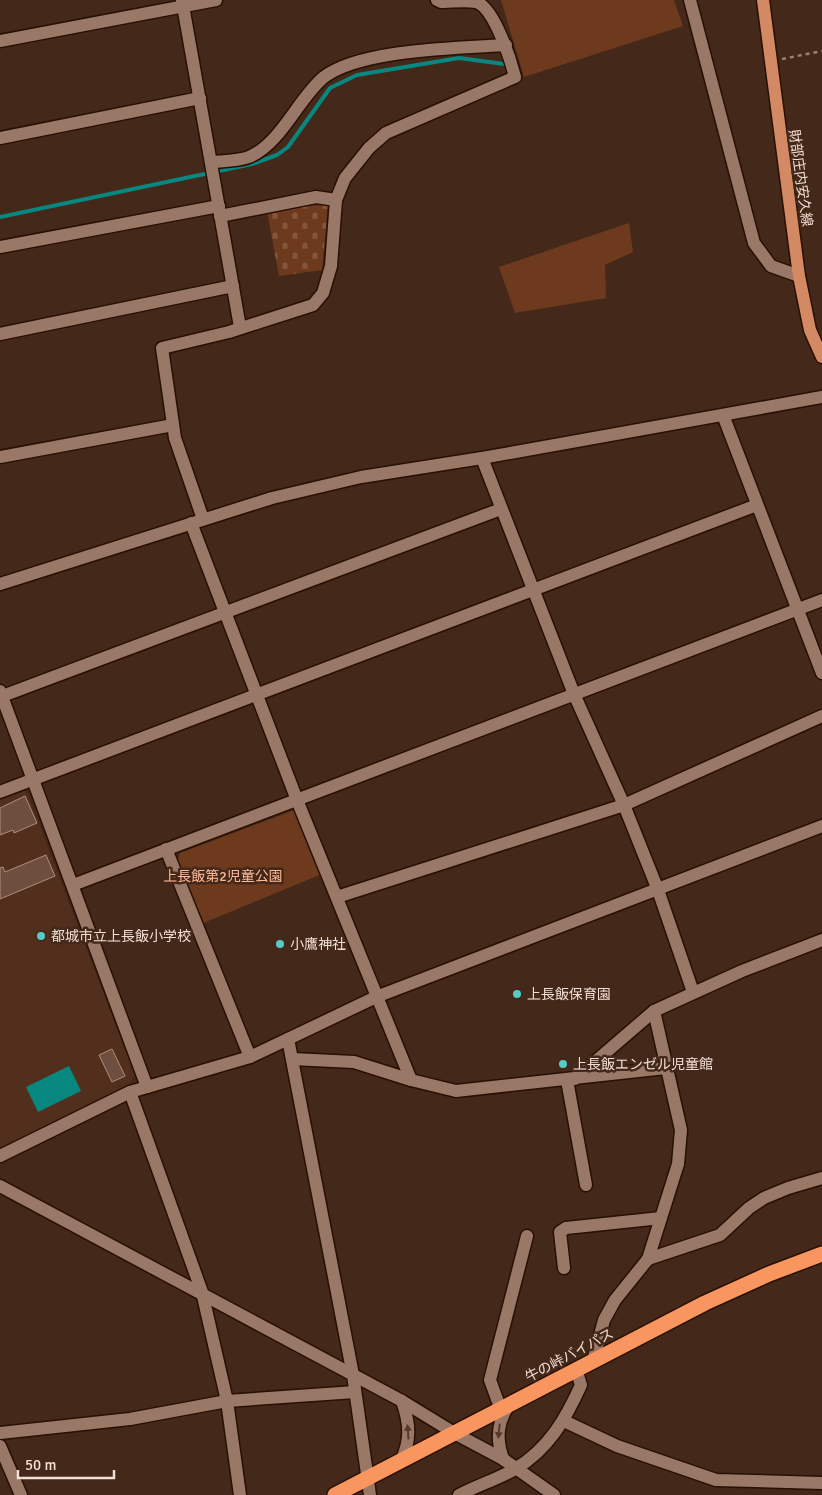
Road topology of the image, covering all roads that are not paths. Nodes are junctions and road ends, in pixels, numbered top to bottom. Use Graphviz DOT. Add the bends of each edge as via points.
graph roads {
  1 [pos="216,0"];
  2 [pos="436,0"];
  3 [pos="690,0"];
  4 [pos="763,0"];
  5 [pos="182,3"];
  6 [pos="486,3"];
  7 [pos="0,41"];
  8 [pos="506,45"];
  9 [pos="200,98"];
  10 [pos="0,138"];
  11 [pos="212,162"];
  12 [pos="336,200"];
  13 [pos="220,211"];
  14 [pos="0,247"];
  15 [pos="799,276"];
  16 [pos="233,286"];
  17 [pos="240,327"];
  18 [pos="0,334"];
  19 [pos="822,357"];
  20 [pos="822,397"];
  21 [pos="723,415"];
  22 [pos="173,424"];
  23 [pos="0,457"];
  24 [pos="482,458"];
  25 [pos="757,505"];
  26 [pos="500,509"];
  27 [pos="197,521"];
  28 [pos="0,584"];
  29 [pos="534,590"];
  30 [pos="822,600"];
  31 [pos="797,609"];
  32 [pos="224,614"];
  33 [pos="822,673"];
  34 [pos="574,694"];
  35 [pos="1,695"];
  36 [pos="257,696"];
  37 [pos="822,716"];
  38 [pos="33,780"];
  39 [pos="0,792"];
  40 [pos="297,800"];
  41 [pos="624,805"];
  42 [pos="822,826"];
  43 [pos="166,849"];
  44 [pos="73,885"];
  45 [pos="658,890"];
  46 [pos="337,897"];
  47 [pos="822,940"];
  48 [pos="693,992"];
  49 [pos="376,997"];
  50 [pos="654,1011"];
  51 [pos="288,1039"];
  52 [pos="250,1056"];
  53 [pos="292,1059"];
  54 [pos="666,1068"];
  55 [pos="571,1079"];
  56 [pos="412,1080"];
  57 [pos="147,1087"];
  58 [pos="130,1092"];
  59 [pos="0,1156"];
  60 [pos="822,1178"];
  61 [pos="586,1185"];
  62 [pos="0,1186"];
  63 [pos="661,1218"];
  64 [pos="526,1236"];
  65 [pos="822,1254"];
  66 [pos="648,1259"];
  67 [pos="564,1268"];
  68 [pos="202,1292"];
  69 [pos="592,1361"];
  70 [pos="576,1370"];
  71 [pos="353,1375"];
  72 [pos="355,1392"];
  73 [pos="227,1401"];
  74 [pos="402,1401"];
  75 [pos="505,1408"];
  76 [pos="564,1422"];
  77 [pos="0,1433"];
  78 [pos="456,1434"];
  79 [pos="0,1446"];
  80 [pos="503,1459"];
  81 [pos="401,1461"];
  82 [pos="517,1468"];
  83 [pos="368,1478"];
  84 [pos="822,1483"];
  85 [pos="21,1495"];
  86 [pos="240,1495"];
  87 [pos="335,1495"];
  88 [pos="370,1495"];
  89 [pos="459,1495"];
  90 [pos="554,1495"];
  1 -- 5 [label="street"];
  2 -- 6 [label="street"];
  3 -- 15 [label="street" via="754,243 772,266"];
  4 -- 15 [label="main road, 財部庄内安久線"];
  5 -- 7 [label="street"];
  5 -- 9 [label="street"];
  6 -- 8 [label="street"];
  8 -- 11 [label="street" via="401,52 352,64 325,77 270,143 249,157"];
  8 -- 12 [label="street" via="515,77 386,133 345,178"];
  9 -- 10 [label="street"];
  9 -- 11 [label="street"];
  11 -- 13 [label="street"];
  12 -- 13 [label="street" via="316,197"];
  12 -- 17 [label="street" via="331,266 323,293 313,305"];
  13 -- 14 [label="street"];
  13 -- 16 [label="street"];
  15 -- 19 [label="main road, 財部庄内安久線" via="810,330"];
  16 -- 17 [label="street"];
  16 -- 18 [label="street"];
  17 -- 22 [label="street" via="162,348"];
  20 -- 21 [label="street"];
  21 -- 24 [label="street"];
  21 -- 25 [label="street"];
  22 -- 23 [label="street"];
  22 -- 27 [label="street"];
  24 -- 26 [label="street"];
  24 -- 27 [label="street" via="362,477 272,498"];
  25 -- 29 [label="street"];
  25 -- 31 [label="street"];
  26 -- 29 [label="street"];
  26 -- 32 [label="street"];
  27 -- 28 [label="street"];
  27 -- 32 [label="street"];
  29 -- 34 [label="street"];
  29 -- 36 [label="street"];
  30 -- 31 [label="street"];
  31 -- 33 [label="street"];
  31 -- 34 [label="street"];
  32 -- 35 [label="street"];
  32 -- 36 [label="street"];
  34 -- 40 [label="street"];
  34 -- 41 [label="street"];
  35 -- 38 [label="street"];
  36 -- 38 [label="street"];
  36 -- 40 [label="street"];
  37 -- 41 [label="street"];
  38 -- 39 [label="street"];
  38 -- 44 [label="street"];
  40 -- 43 [label="street"];
  40 -- 46 [label="street"];
  41 -- 45 [label="street"];
  41 -- 46 [label="street"];
  42 -- 45 [label="street"];
  43 -- 44 [label="street"];
  43 -- 52 [label="street"];
  44 -- 57 [label="street"];
  45 -- 48 [label="street"];
  45 -- 49 [label="street"];
  46 -- 49 [label="street"];
  47 -- 48 [label="street"];
  48 -- 50 [label="street"];
  49 -- 51 [label="street"];
  49 -- 56 [label="street"];
  50 -- 54 [label="street"];
  50 -- 55 [label="street"];
  51 -- 52 [label="street"];
  51 -- 53 [label="street"];
  52 -- 57 [label="street"];
  53 -- 56 [label="street" via="354,1062"];
  53 -- 71 [label="street"];
  54 -- 55 [label="street"];
  54 -- 63 [label="street" via="681,1146"];
  55 -- 56 [label="street" via="456,1091"];
  55 -- 61 [label="street"];
  57 -- 58 [label="street"];
  58 -- 59 [label="street"];
  58 -- 68 [label="street"];
  60 -- 66 [label="street" via="764,1198 720,1235"];
  62 -- 68 [label="street"];
  63 -- 66 [label="street"];
  63 -- 67 [label="street" via="566,1228 560,1232"];
  64 -- 75 [label="street" via="490,1380"];
  65 -- 69 [label="highway, 牛の峠バイパス" via="705,1303"];
  66 -- 69 [label="street" via="615,1300 604,1320"];
  68 -- 71 [label="street"];
  68 -- 73 [label="street"];
  69 -- 70 [label="highway, 牛の峠バイパス"];
  70 -- 75 [label="highway, 牛の峠バイパス"];
  70 -- 76 [label="street" via="581,1385"];
  71 -- 72 [label="street"];
  71 -- 74 [label="street"];
  72 -- 73 [label="street"];
  72 -- 83 [label="street"];
  73 -- 77 [label="street" via="130,1419"];
  73 -- 86 [label="street"];
  74 -- 78 [label="street"];
  81 -- 74 [label="street, one-way" via="408,1446 409,1433"];
  75 -- 78 [label="highway, 牛の峠バイパス"];
  75 -- 80 [label="street, one-way" via="498,1444"];
  76 -- 82 [label="street" via="545,1445"];
  76 -- 84 [label="street" via="617,1446 716,1480"];
  78 -- 80 [label="street"];
  78 -- 81 [label="highway, 牛の峠バイパス"];
  79 -- 85 [label="street"];
  80 -- 82 [label="street"];
  81 -- 83 [label="highway, 牛の峠バイパス"];
  82 -- 89 [label="street"];
  82 -- 90 [label="street"];
  83 -- 87 [label="highway, 牛の峠バイパス"];
  83 -- 88 [label="street"];
}
